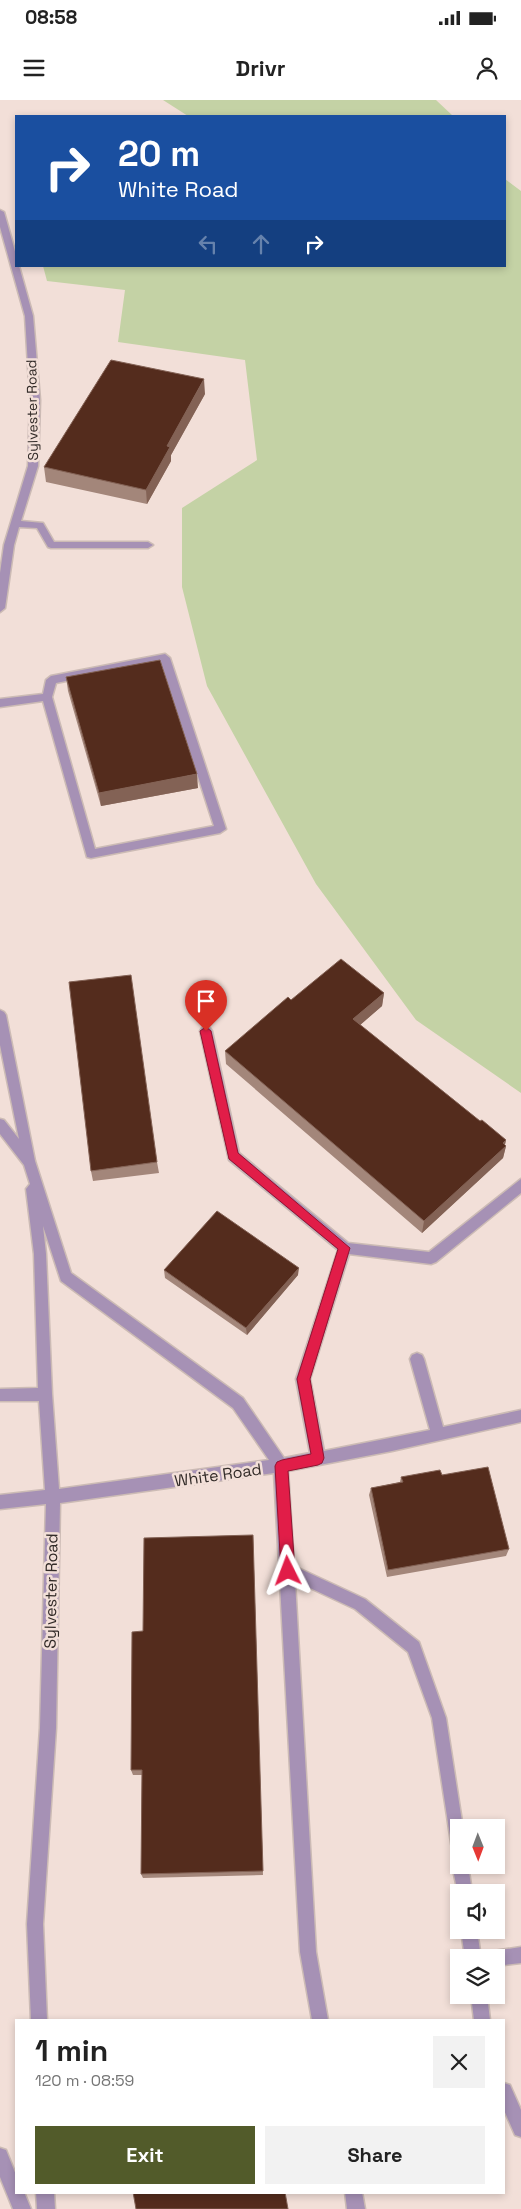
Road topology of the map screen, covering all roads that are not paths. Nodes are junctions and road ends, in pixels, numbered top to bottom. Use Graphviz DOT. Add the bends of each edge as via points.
graph roads {
  1 [pos="0,212"];
  2 [pos="15,266"];
  3 [pos="15,267"];
  4 [pos="15,524"];
  5 [pos="148,545"];
  6 [pos="0,608"];
  7 [pos="48,697"];
  8 [pos="0,703"];
  9 [pos="0,1015"];
  10 [pos="206,1031"];
  11 [pos="0,1124"];
  12 [pos="29,1163"];
  13 [pos="521,1185"];
  14 [pos="344,1248"];
  15 [pos="417,1359"];
  16 [pos="45,1394"];
  17 [pos="0,1395"];
  18 [pos="521,1416"];
  19 [pos="438,1435"];
  20 [pos="318,1458"];
  21 [pos="282,1466"];
  22 [pos="53,1497"];
  23 [pos="0,1502"];
  24 [pos="288,1571"];
  25 [pos="454,1819"];
  26 [pos="521,1954"];
  27 [pos="505,1956"];
  28 [pos="480,2004"];
  29 [pos="39,2019"];
  30 [pos="320,2019"];
  31 [pos="482,2019"];
  32 [pos="505,2093"];
  33 [pos="521,2129"];
  34 [pos="0,2156"];
  35 [pos="15,2192"];
  36 [pos="16,2194"];
  37 [pos="45,2194"];
  38 [pos="353,2194"];
  39 [pos="22,2209"];
  40 [pos="46,2209"];
  41 [pos="356,2209"];
  1 -- 2 [label="street, Sylvester Road"];
  3 -- 4 [label="street, Sylvester Road" via="29,316 35,400 33,466"];
  4 -- 5 [label="street" via="40,525 51,545"];
  4 -- 6 [label="street, Sylvester Road"];
  7 -- 7 [label="street" via="91,854 220,829 165,658 51,680"];
  7 -- 8 [label="street"];
  9 -- 12 [label="street, Sylvester Road"];
  10 -- 14 [label="street" via="233,1156"];
  11 -- 12 [label="street"];
  12 -- 16 [label="street, Sylvester Road" via="40,1254"];
  12 -- 21 [label="street, Sylvester Road" via="66,1277 238,1403"];
  13 -- 14 [label="street" via="431,1258"];
  14 -- 20 [label="street" via="303,1379"];
  15 -- 19 [label="street"];
  16 -- 17 [label="street"];
  16 -- 22 [label="street, Sylvester Road"];
  18 -- 19 [label="street, White Road"];
  19 -- 20 [label="street, White Road"];
  20 -- 21 [label="street, White Road"];
  21 -- 22 [label="street, White Road"];
  21 -- 24 [label="street"];
  22 -- 23 [label="street, White Road"];
  22 -- 29 [label="street, Sylvester Road" via="48,1728 35,1924"];
  24 -- 25 [label="street" via="360,1604 414,1647 439,1718"];
  24 -- 30 [label="street" via="308,1952"];
  26 -- 27 [label="street"];
  28 -- 31 [label="street"];
  32 -- 33 [label="street"];
  34 -- 35 [label="street"];
  36 -- 39 [label="street"];
  37 -- 40 [label="street"];
  38 -- 41 [label="street"];
}
